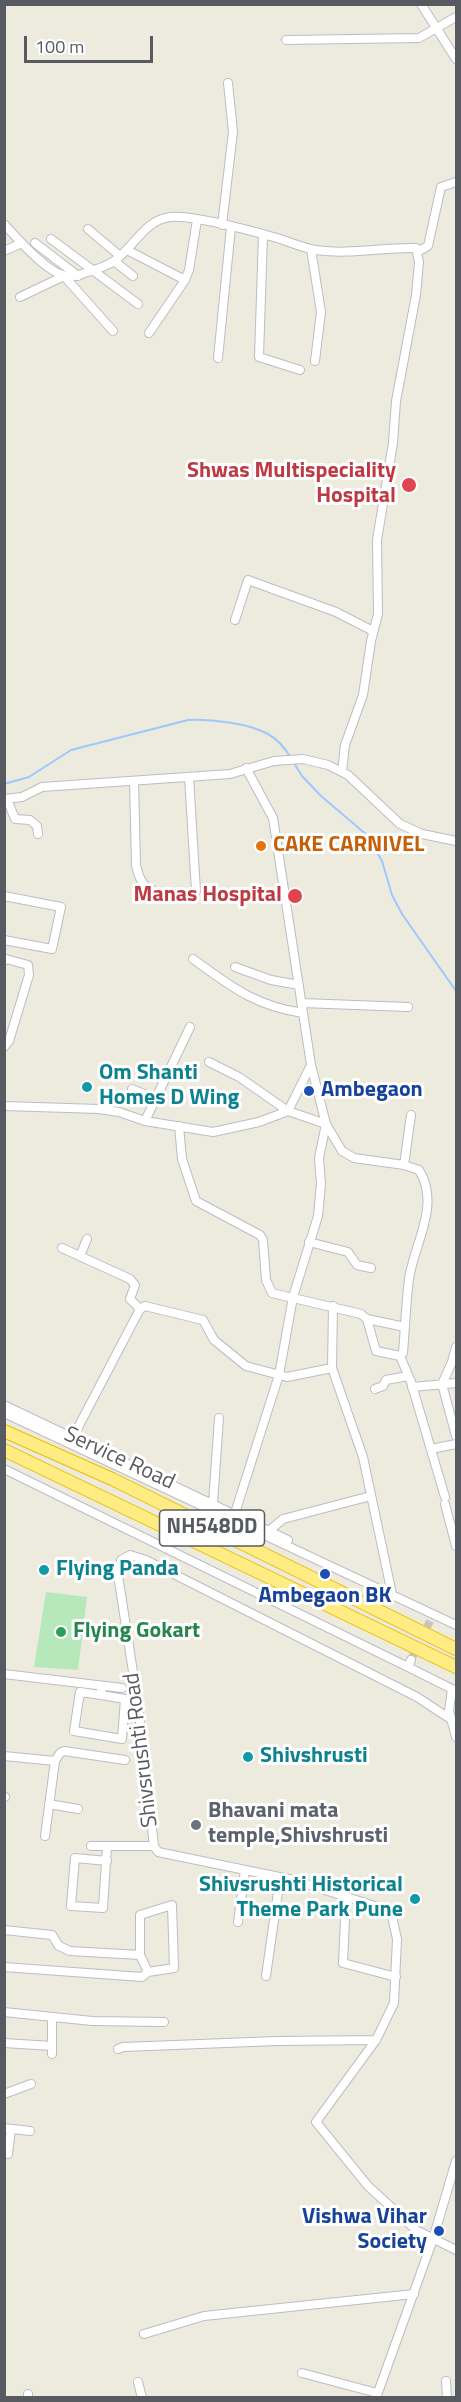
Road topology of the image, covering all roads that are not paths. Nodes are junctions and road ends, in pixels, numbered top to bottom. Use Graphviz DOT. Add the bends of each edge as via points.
graph roads {
  1 [pos="421,4"];
  2 [pos="456,18"];
  3 [pos="437,29"];
  4 [pos="286,40"];
  5 [pos="456,59"];
  6 [pos="228,83"];
  7 [pos="456,182"];
  8 [pos="197,220"];
  9 [pos="4,224"];
  10 [pos="226,226"];
  11 [pos="88,229"];
  12 [pos="263,234"];
  13 [pos="51,239"];
  14 [pos="22,243"];
  15 [pos="35,243"];
  16 [pos="311,249"];
  17 [pos="4,251"];
  18 [pos="417,252"];
  19 [pos="120,256"];
  20 [pos="93,271"];
  21 [pos="64,276"];
  22 [pos="78,276"];
  23 [pos="133,276"];
  24 [pos="185,279"];
  25 [pos="20,297"];
  26 [pos="138,304"];
  27 [pos="113,331"];
  28 [pos="149,333"];
  29 [pos="218,358"];
  30 [pos="315,361"];
  31 [pos="300,370"];
  32 [pos="235,620"];
  33 [pos="373,631"];
  34 [pos="246,768"];
  35 [pos="342,772"];
  36 [pos="189,777"];
  37 [pos="134,781"];
  38 [pos="6,799"];
  39 [pos="38,834"];
  40 [pos="456,842"];
  41 [pos="4,896"];
  42 [pos="4,940"];
  43 [pos="193,959"];
  44 [pos="4,961"];
  45 [pos="235,967"];
  46 [pos="299,985"];
  47 [pos="302,1004"];
  48 [pos="408,1007"];
  49 [pos="303,1013"];
  50 [pos="190,1027"];
  51 [pos="4,1047"];
  52 [pos="209,1062"];
  53 [pos="311,1065"];
  54 [pos="132,1089"];
  55 [pos="156,1099"];
  56 [pos="4,1106"];
  57 [pos="288,1111"];
  58 [pos="411,1115"];
  59 [pos="145,1122"];
  60 [pos="326,1124"];
  61 [pos="179,1126"];
  62 [pos="404,1165"];
  63 [pos="87,1239"];
  64 [pos="309,1242"];
  65 [pos="62,1248"];
  66 [pos="80,1256"];
  67 [pos="371,1268"];
  68 [pos="293,1297"];
  69 [pos="333,1306"];
  70 [pos="140,1309"];
  71 [pos="367,1319"];
  72 [pos="405,1327"];
  73 [pos="456,1352"];
  74 [pos="404,1353"];
  75 [pos="332,1368"];
  76 [pos="279,1375"];
  77 [pos="408,1376"];
  78 [pos="456,1383"];
  79 [pos="442,1384"];
  80 [pos="412,1387"];
  81 [pos="375,1389"];
  82 [pos="4,1405"];
  83 [pos="4,1413"];
  84 [pos="219,1418"];
  85 [pos="4,1431"];
  86 [pos="73,1437"];
  87 [pos="456,1437"];
  88 [pos="456,1444"];
  89 [pos="431,1449"];
  90 [pos="4,1450"];
  91 [pos="4,1469"];
  92 [pos="371,1496"];
  93 [pos="213,1503"];
  94 [pos="235,1513"];
  95 [pos="270,1530"];
  96 [pos="456,1546"];
  97 [pos="306,1554"];
  98 [pos="392,1594"];
  99 [pos="456,1625"];
  100 [pos="456,1649"];
  101 [pos="456,1666"];
  102 [pos="4,1674"];
  103 [pos="122,1688"];
  104 [pos="101,1690"];
  105 [pos="454,1690"];
  106 [pos="454,1717"];
  107 [pos="456,1737"];
  108 [pos="4,1756"];
  109 [pos="125,1760"];
  110 [pos="56,1761"];
  111 [pos="50,1804"];
  112 [pos="78,1809"];
  113 [pos="45,1836"];
  114 [pos="91,1846"];
  115 [pos="107,1846"];
  116 [pos="154,1846"];
  117 [pos="106,1861"];
  118 [pos="245,1870"];
  119 [pos="280,1878"];
  120 [pos="346,1897"];
  121 [pos="238,1922"];
  122 [pos="4,1930"];
  123 [pos="140,1955"];
  124 [pos="4,1967"];
  125 [pos="148,1972"];
  126 [pos="266,1976"];
  127 [pos="396,1977"];
  128 [pos="4,2012"];
  129 [pos="52,2017"];
  130 [pos="165,2022"];
  131 [pos="376,2040"];
  132 [pos="4,2043"];
  133 [pos="118,2049"];
  134 [pos="31,2084"];
  135 [pos="4,2094"];
  136 [pos="8,2128"];
  137 [pos="30,2131"];
  138 [pos="8,2154"];
  139 [pos="456,2161"];
  140 [pos="455,2170"];
  141 [pos="434,2239"];
  142 [pos="456,2250"];
  143 [pos="414,2294"];
  144 [pos="144,2334"];
  145 [pos="302,2373"];
  146 [pos="446,2381"];
  147 [pos="138,2382"];
  148 [pos="377,2395"];
  149 [pos="142,2397"];
  150 [pos="447,2397"];
  1 -- 3 [label="street"];
  2 -- 3 [label="street"];
  3 -- 4 [label="street" via="419,38"];
  3 -- 5 [label="street"];
  6 -- 10 [label="street" via="233,132"];
  7 -- 18 [label="street" via="441,187 428,246"];
  8 -- 10 [label="street"];
  8 -- 19 [label="street" via="182,216 157,220"];
  8 -- 24 [label="street"];
  9 -- 14 [label="street"];
  10 -- 12 [label="street"];
  10 -- 29 [label="street"];
  11 -- 19 [label="street"];
  12 -- 16 [label="street"];
  12 -- 31 [label="street" via="259,357"];
  13 -- 20 [label="street"];
  14 -- 17 [label="street"];
  14 -- 21 [label="street"];
  15 -- 22 [label="street"];
  16 -- 18 [label="street" via="356,252 406,247 416,248"];
  16 -- 30 [label="street" via="321,312"];
  18 -- 33 [label="street" via="416,295 396,401 377,540 378,614"];
  19 -- 20 [label="street"];
  19 -- 23 [label="street"];
  19 -- 24 [label="street"];
  20 -- 22 [label="street"];
  20 -- 26 [label="street"];
  21 -- 22 [label="street"];
  21 -- 25 [label="street"];
  21 -- 27 [label="street"];
  24 -- 28 [label="street"];
  32 -- 33 [label="street" via="248,580 336,612"];
  33 -- 35 [label="street" via="363,695 345,745"];
  34 -- 35 [label="street" via="303,759"];
  34 -- 36 [label="street" via="230,774"];
  34 -- 46 [label="street" via="273,818"];
  35 -- 40 [label="street" via="400,824"];
  36 -- 37 [label="street"];
  36 -- 37 [label="street" via="196,891 188,900 146,887 140,878 136,865"];
  37 -- 38 [label="street" via="42,787 22,797"];
  38 -- 39 [label="street" via="15,819 30,820 37,826"];
  41 -- 42 [label="street" via="61,907 52,949"];
  43 -- 49 [label="street" via="260,1003"];
  44 -- 51 [label="street" via="28,965 29,975"];
  45 -- 46 [label="street"];
  46 -- 47 [label="street"];
  47 -- 48 [label="street"];
  47 -- 49 [label="street"];
  49 -- 53 [label="street"];
  50 -- 55 [label="street"];
  52 -- 57 [label="street" via="239,1077"];
  53 -- 57 [label="street"];
  53 -- 60 [label="street"];
  54 -- 55 [label="street"];
  55 -- 59 [label="street"];
  56 -- 59 [label="street" via="99,1109"];
  57 -- 60 [label="street"];
  57 -- 61 [label="street" via="260,1122 213,1131"];
  58 -- 62 [label="street"];
  59 -- 61 [label="street"];
  60 -- 62 [label="street" via="347,1155"];
  60 -- 64 [label="street" via="319,1158 318,1216"];
  61 -- 68 [label="street" via="182,1159 196,1201 260,1235 272,1293"];
  62 -- 72 [label="street" via="419,1170 427,1199 422,1239 409,1280"];
  63 -- 66 [label="street"];
  64 -- 67 [label="street" via="348,1251 357,1265"];
  64 -- 68 [label="street"];
  65 -- 66 [label="street"];
  66 -- 70 [label="street" via="133,1281 130,1299"];
  68 -- 69 [label="street"];
  68 -- 76 [label="street"];
  69 -- 71 [label="street"];
  69 -- 75 [label="street"];
  70 -- 76 [label="street" via="145,1306 203,1320 214,1340 246,1366"];
  70 -- 86 [label="street"];
  71 -- 72 [label="street"];
  71 -- 77 [label="street" via="376,1351 400,1356"];
  72 -- 74 [label="street"];
  73 -- 79 [label="street"];
  75 -- 76 [label="street" via="291,1377"];
  75 -- 92 [label="street" via="363,1457"];
  76 -- 94 [label="street"];
  77 -- 80 [label="street"];
  77 -- 81 [label="street" via="386,1380"];
  78 -- 79 [label="street"];
  79 -- 80 [label="street"];
  79 -- 87 [label="street"];
  80 -- 89 [label="street"];
  82 -- 86 [label="street, Service Road"];
  83 -- 97 [label="street"];
  84 -- 93 [label="street"];
  85 -- 100 [label="highway, NH548DD" via="112,1479"];
  86 -- 93 [label="street, Service Road"];
  88 -- 89 [label="street"];
  89 -- 96 [label="street"];
  90 -- 101 [label="highway, NH548DD"];
  91 -- 105 [label="street" via="409,1664"];
  92 -- 95 [label="street" via="283,1519"];
  92 -- 98 [label="street"];
  93 -- 94 [label="street, Service Road"];
  94 -- 95 [label="street, Service Road"];
  95 -- 97 [label="street, Service Road" via="302,1547"];
  97 -- 98 [label="street, Service Road"];
  98 -- 99 [label="street, Service Road" via="432,1617"];
  102 -- 104 [label="street"];
  103 -- 104 [label="street"];
  104 -- 104 [label="street" via="125,1699 122,1739 75,1731 80,1692"];
  105 -- 106 [label="street" via="449,1710"];
  106 -- 107 [label="street"];
  106 -- 116 [label="street, Shivsrushti Road" via="130,1555 121,1560 118,1575"];
  108 -- 110 [label="street"];
  109 -- 110 [label="street" via="64,1751"];
  110 -- 111 [label="street"];
  111 -- 112 [label="street"];
  111 -- 113 [label="street"];
  114 -- 115 [label="street"];
  115 -- 116 [label="street"];
  115 -- 117 [label="street"];
  116 -- 118 [label="street, Shivsrushti Road" via="158,1852"];
  117 -- 117 [label="street" via="75,1858 71,1906 103,1908"];
  118 -- 119 [label="street, Shivsrushti Road"];
  118 -- 121 [label="street"];
  119 -- 120 [label="street, Shivsrushti Road"];
  119 -- 126 [label="street"];
  120 -- 127 [label="street, Shivsrushti Road" via="384,1909 392,1916 397,1939"];
  120 -- 127 [label="street" via="343,1963"];
  122 -- 123 [label="street" via="52,1935 59,1947 70,1951"];
  123 -- 125 [label="street"];
  123 -- 125 [label="street" via="140,1915 172,1905 174,1968"];
  124 -- 125 [label="street" via="141,1977"];
  127 -- 131 [label="street, Shivsrushti Road" via="394,2003"];
  128 -- 129 [label="street"];
  129 -- 130 [label="street"];
  129 -- 132 [label="street" via="52,2050"];
  131 -- 133 [label="street"];
  131 -- 141 [label="street, Shivsrushti Road" via="316,2122 368,2186 416,2230"];
  134 -- 135 [label="street"];
  136 -- 137 [label="street"];
  136 -- 138 [label="street"];
  139 -- 140 [label="street"];
  140 -- 141 [label="street"];
  141 -- 142 [label="street"];
  141 -- 143 [label="street"];
  143 -- 144 [label="street" via="204,2316"];
  143 -- 148 [label="street"];
  145 -- 148 [label="street"];
  146 -- 150 [label="street"];
  147 -- 149 [label="street"];
}
